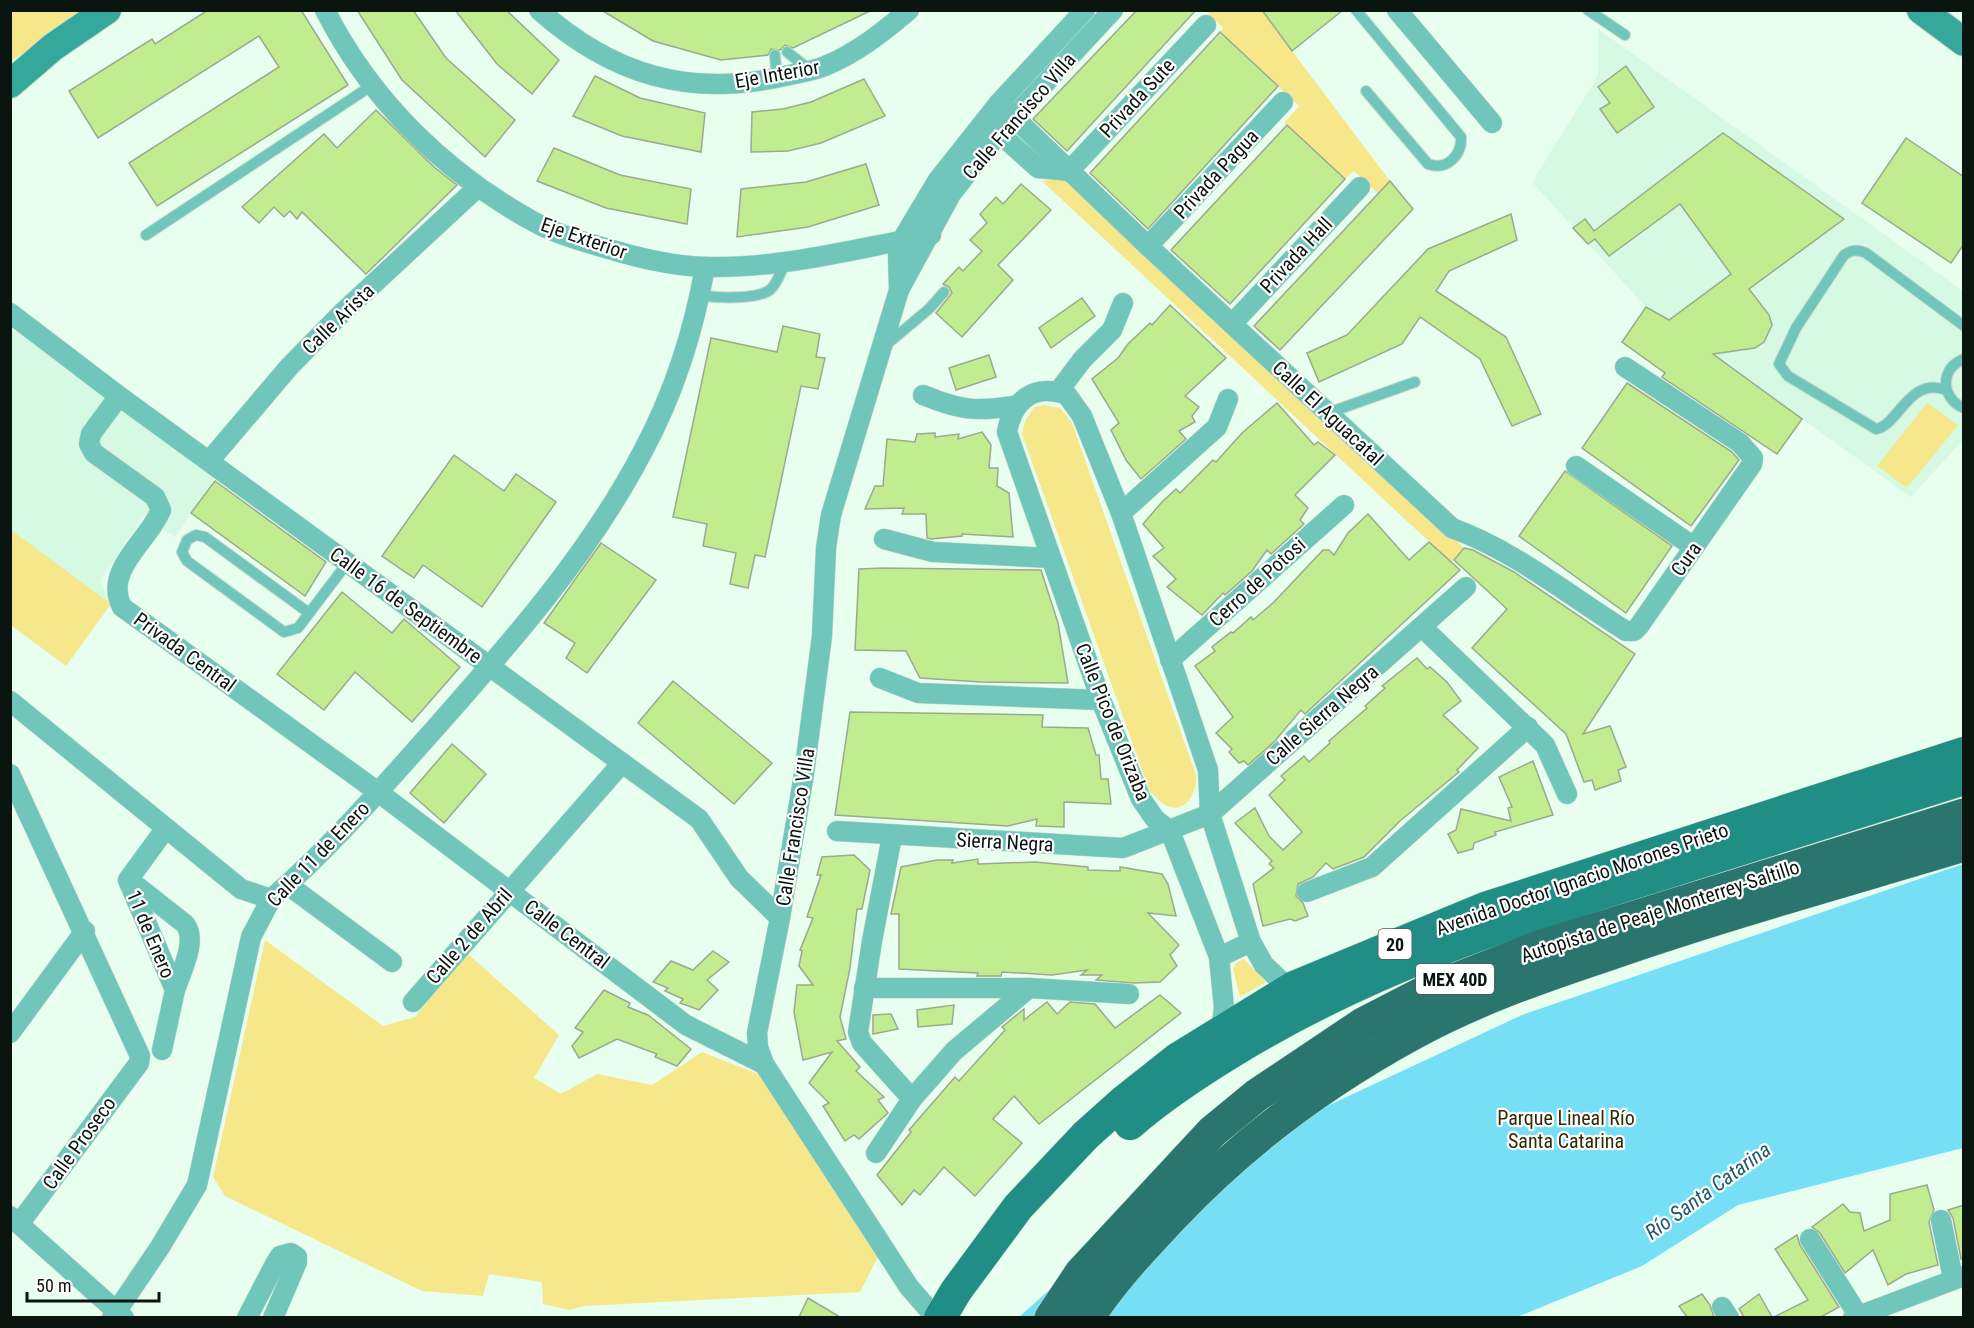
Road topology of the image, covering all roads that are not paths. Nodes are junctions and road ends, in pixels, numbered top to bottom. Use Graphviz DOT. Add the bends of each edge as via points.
graph roads {
  1 [pos="107,10"];
  2 [pos="325,10"];
  3 [pos="539,10"];
  4 [pos="909,10"];
  5 [pos="1085,10"];
  6 [pos="1113,10"];
  7 [pos="1356,10"];
  8 [pos="1397,10"];
  9 [pos="1588,10"];
  10 [pos="1921,10"];
  11 [pos="1206,25"];
  12 [pos="1625,35"];
  13 [pos="1964,42"];
  14 [pos="787,52"];
  15 [pos="775,55"];
  16 [pos="810,70"];
  17 [pos="772,79"];
  18 [pos="10,84"];
  19 [pos="371,86"];
  20 [pos="1366,91"];
  21 [pos="1283,102"];
  22 [pos="999,103"];
  23 [pos="1014,117"];
  24 [pos="984,120"];
  25 [pos="1492,123"];
  26 [pos="999,133"];
  27 [pos="1069,171"];
  28 [pos="478,187"];
  29 [pos="1360,187"];
  30 [pos="146,235"];
  31 [pos="931,235"];
  32 [pos="902,240"];
  33 [pos="1148,246"];
  34 [pos="785,263"];
  35 [pos="705,267"];
  36 [pos="899,290"];
  37 [pos="944,292"];
  38 [pos="700,295"];
  39 [pos="1123,303"];
  40 [pos="10,313"];
  41 [pos="1232,324"];
  42 [pos="1964,326"];
  43 [pos="883,347"];
  44 [pos="1964,359"];
  45 [pos="1625,367"];
  46 [pos="1415,382"];
  47 [pos="1946,390"];
  48 [pos="1058,392"];
  49 [pos="923,395"];
  50 [pos="119,396"];
  51 [pos="1228,399"];
  52 [pos="1014,406"];
  53 [pos="1964,408"];
  54 [pos="1328,413"];
  55 [pos="210,460"];
  56 [pos="1576,466"];
  57 [pos="1344,505"];
  58 [pos="1121,513"];
  59 [pos="884,539"];
  60 [pos="1694,547"];
  61 [pos="1051,558"];
  62 [pos="348,562"];
  63 [pos="1466,587"];
  64 [pos="309,613"];
  65 [pos="1610,621"];
  66 [pos="1422,627"];
  67 [pos="1170,660"];
  68 [pos="490,666"];
  69 [pos="880,678"];
  70 [pos="1101,700"];
  71 [pos="10,701"];
  72 [pos="1528,727"];
  73 [pos="1964,753"];
  74 [pos="622,763"];
  75 [pos="1964,779"];
  76 [pos="13,788"];
  77 [pos="378,792"];
  78 [pos="1567,794"];
  79 [pos="1210,814"];
  80 [pos="1964,815"];
  81 [pos="166,828"];
  82 [pos="837,831"];
  83 [pos="1170,831"];
  84 [pos="892,836"];
  85 [pos="1964,845"];
  86 [pos="128,880"];
  87 [pos="288,885"];
  88 [pos="508,891"];
  89 [pos="1308,892"];
  90 [pos="271,899"];
  91 [pos="780,918"];
  92 [pos="85,931"];
  93 [pos="1251,942"];
  94 [pos="1219,957"];
  95 [pos="392,962"];
  96 [pos="1294,987"];
  97 [pos="864,988"];
  98 [pos="1029,988"];
  99 [pos="175,990"];
  100 [pos="1129,994"];
  101 [pos="413,1002"];
  102 [pos="1221,1032"];
  103 [pos="10,1034"];
  104 [pos="162,1050"];
  105 [pos="765,1064"];
  106 [pos="912,1099"];
  107 [pos="876,1153"];
  108 [pos="15,1220"];
  109 [pos="1941,1220"];
  110 [pos="1810,1239"];
  111 [pos="1958,1277"];
  112 [pos="117,1315"];
  113 [pos="1855,1316"];
  114 [pos="248,1317"];
  115 [pos="273,1317"];
  116 [pos="938,1317"];
  117 [pos="964,1317"];
  118 [pos="1051,1317"];
  119 [pos="1088,1317"];
  1 -- 18 [label="main road" via="53,47"];
  2 -- 19 [label="street, Eje Exterior"];
  3 -- 17 [label="street, Eje Interior" via="569,37 627,68 702,84"];
  4 -- 16 [label="street, Eje Interior" via="871,42 824,67"];
  5 -- 22 [label="street, Calle Francisco Villa"];
  6 -- 23 [label="street, Calle Francisco Villa"];
  7 -- 20 [label="lane" via="1461,136 1457,154 1445,165 1428,164"];
  8 -- 25 [label="street"];
  9 -- 12 [label="lane"];
  10 -- 13 [label="main road"];
  11 -- 27 [label="street, Privada Sute"];
  14 -- 16 [label="lane"];
  15 -- 17 [label="lane"];
  16 -- 17 [label="street, Eje Interior"];
  19 -- 28 [label="street, Eje Exterior" via="447,164"];
  19 -- 30 [label="lane"];
  21 -- 33 [label="street, Privada Pagua"];
  22 -- 23 [label="street, Calle El Aguacatal"];
  22 -- 24 [label="street, Calle Francisco Villa"];
  23 -- 26 [label="street, Calle Francisco Villa"];
  23 -- 27 [label="street, Calle El Aguacatal"];
  24 -- 26 [label="street"];
  24 -- 32 [label="street, Calle Francisco Villa" via="938,180"];
  26 -- 27 [label="street" via="1038,168"];
  26 -- 31 [label="street, Calle Francisco Villa" via="951,194"];
  27 -- 33 [label="street, Calle El Aguacatal"];
  28 -- 35 [label="street, Eje Exterior" via="560,234 630,256"];
  28 -- 55 [label="street, Calle Arista" via="342,313"];
  29 -- 41 [label="street, Privada Hall"];
  31 -- 32 [label="street, Eje Exterior"];
  31 -- 36 [label="street, Calle Francisco Villa"];
  32 -- 34 [label="street, Eje Exterior"];
  32 -- 36 [label="street, Calle Francisco Villa" via="898,256"];
  33 -- 41 [label="street, Calle El Aguacatal"];
  34 -- 35 [label="street, Eje Exterior"];
  34 -- 38 [label="lane" via="775,285 764,294 726,298"];
  35 -- 38 [label="street, Calle 11 de Enero"];
  36 -- 43 [label="street, Calle Francisco Villa"];
  37 -- 43 [label="lane"];
  38 -- 68 [label="street, Calle 11 de Enero" via="671,389 644,451 609,510"];
  39 -- 48 [label="street" via="1112,330"];
  40 -- 50 [label="street, Calle 16 de Septiembre"];
  41 -- 54 [label="street, Calle El Aguacatal"];
  42 -- 47 [label="lane" via="1866,253 1850,251 1796,328 1779,364 1788,376 1876,429 1887,426 1902,404 1924,390 1936,386"];
  43 -- 91 [label="street, Calle Francisco Villa" via="831,514 822,636"];
  44 -- 47 [label="lane" via="1947,374"];
  45 -- 60 [label="street, Cura" via="1750,452 1752,464"];
  46 -- 54 [label="lane"];
  47 -- 53 [label="lane" via="1954,404"];
  48 -- 52 [label="street" via="1032,394"];
  48 -- 58 [label="street" via="1074,402 1082,416"];
  49 -- 52 [label="street" via="959,409"];
  50 -- 55 [label="street, Calle 16 de Septiembre"];
  50 -- 77 [label="street, Privada Central" via="91,434 89,444 94,453 155,497 161,510 118,576 116,590 122,607"];
  51 -- 58 [label="street" via="1217,427"];
  52 -- 61 [label="street, Calle Pico de Orizaba" via="1007,432"];
  54 -- 65 [label="street, Calle El Aguacatal" via="1452,528 1489,542 1518,559"];
  55 -- 62 [label="street, Calle 16 de Septiembre"];
  56 -- 60 [label="street"];
  57 -- 67 [label="street, Cerro de Potosi"];
  58 -- 67 [label="street"];
  59 -- 61 [label="street" via="933,552"];
  60 -- 65 [label="street, Cura" via="1634,631 1626,631"];
  61 -- 70 [label="street, Calle Pico de Orizaba"];
  62 -- 64 [label="lane"];
  62 -- 68 [label="street, Calle 16 de Septiembre"];
  63 -- 66 [label="street, Calle Sierra Negra"];
  64 -- 64 [label="lane" via="294,631 280,630 187,561 182,552 185,542 196,535 205,537"];
  66 -- 72 [label="street"];
  66 -- 79 [label="street, Calle Sierra Negra"];
  67 -- 79 [label="street" via="1208,770"];
  68 -- 74 [label="street, Calle 16 de Septiembre"];
  68 -- 77 [label="street, Calle 11 de Enero"];
  69 -- 70 [label="street" via="918,693"];
  70 -- 83 [label="street, Calle Pico de Orizaba" via="1140,799"];
  71 -- 81 [label="street"];
  72 -- 78 [label="street" via="1545,745"];
  72 -- 89 [label="street" via="1372,867"];
  73 -- 96 [label="main road, Avenida Doctor Ignacio Morones Prieto / 20" via="1485,908"];
  74 -- 88 [label="street, Calle 2 de Abril"];
  74 -- 91 [label="street, Calle 16 de Septiembre" via="699,819 739,878"];
  75 -- 117 [label="main road, Avenida Doctor Ignacio Morones Prieto / 20" via="1488,932 1387,971 1278,1024 1191,1078 1107,1144 1039,1216"];
  76 -- 92 [label="street"];
  77 -- 87 [label="street, Calle 11 de Enero"];
  77 -- 88 [label="street, Calle Central"];
  79 -- 83 [label="street, Calle Sierra Negra"];
  79 -- 93 [label="street"];
  80 -- 118 [label="highway, Autopista de Peaje Monterrey-Saltillo / MEX 40D" via="1542,946 1431,989 1363,1024 1257,1095 1212,1132 1081,1273"];
  81 -- 86 [label="street, 11 de Enero"];
  81 -- 90 [label="street" via="241,889"];
  82 -- 84 [label="street, Sierra Negra"];
  83 -- 84 [label="street, Sierra Negra" via="1123,848"];
  83 -- 94 [label="street, Calle Pico de Orizaba"];
  84 -- 97 [label="street"];
  85 -- 119 [label="highway, Autopista de Peaje Monterrey-Saltillo / MEX 40D" via="1657,938 1511,987 1414,1033 1339,1076 1209,1177 1153,1236"];
  86 -- 99 [label="street, 11 de Enero"];
  86 -- 99 [label="street" via="190,932"];
  87 -- 90 [label="street, Calle 11 de Enero"];
  87 -- 95 [label="street"];
  88 -- 101 [label="street, Calle 2 de Abril"];
  88 -- 105 [label="street, Calle Central" via="686,1025"];
  90 -- 112 [label="street, Calle 11 de Enero" via="251,936 197,1185"];
  91 -- 105 [label="street, Calle Francisco Villa" via="757,1033"];
  92 -- 103 [label="street"];
  92 -- 108 [label="street, Calle Proseco" via="138,1049 139,1063"];
  93 -- 94 [label="street"];
  93 -- 96 [label="street" via="1264,965"];
  94 -- 102 [label="street, Calle Pico de Orizaba" via="1224,1008"];
  96 -- 102 [label="main road, Avenida Doctor Ignacio Morones Prieto / 20"];
  97 -- 98 [label="street"];
  97 -- 106 [label="street" via="858,1021 862,1043"];
  98 -- 100 [label="street"];
  98 -- 106 [label="street" via="954,1052"];
  99 -- 104 [label="street, 11 de Enero"];
  102 -- 116 [label="main road, Avenida Doctor Ignacio Morones Prieto / 20" via="1177,1059 1086,1135 1018,1208"];
  105 -- 116 [label="street, Calle Francisco Villa" via="909,1287"];
  106 -- 107 [label="street"];
  108 -- 112 [label="street"];
  109 -- 111 [label="street"];
  110 -- 113 [label="street"];
  111 -- 113 [label="street"];
  114 -- 115 [label="street" via="280,1256 291,1253 297,1262"];
}
